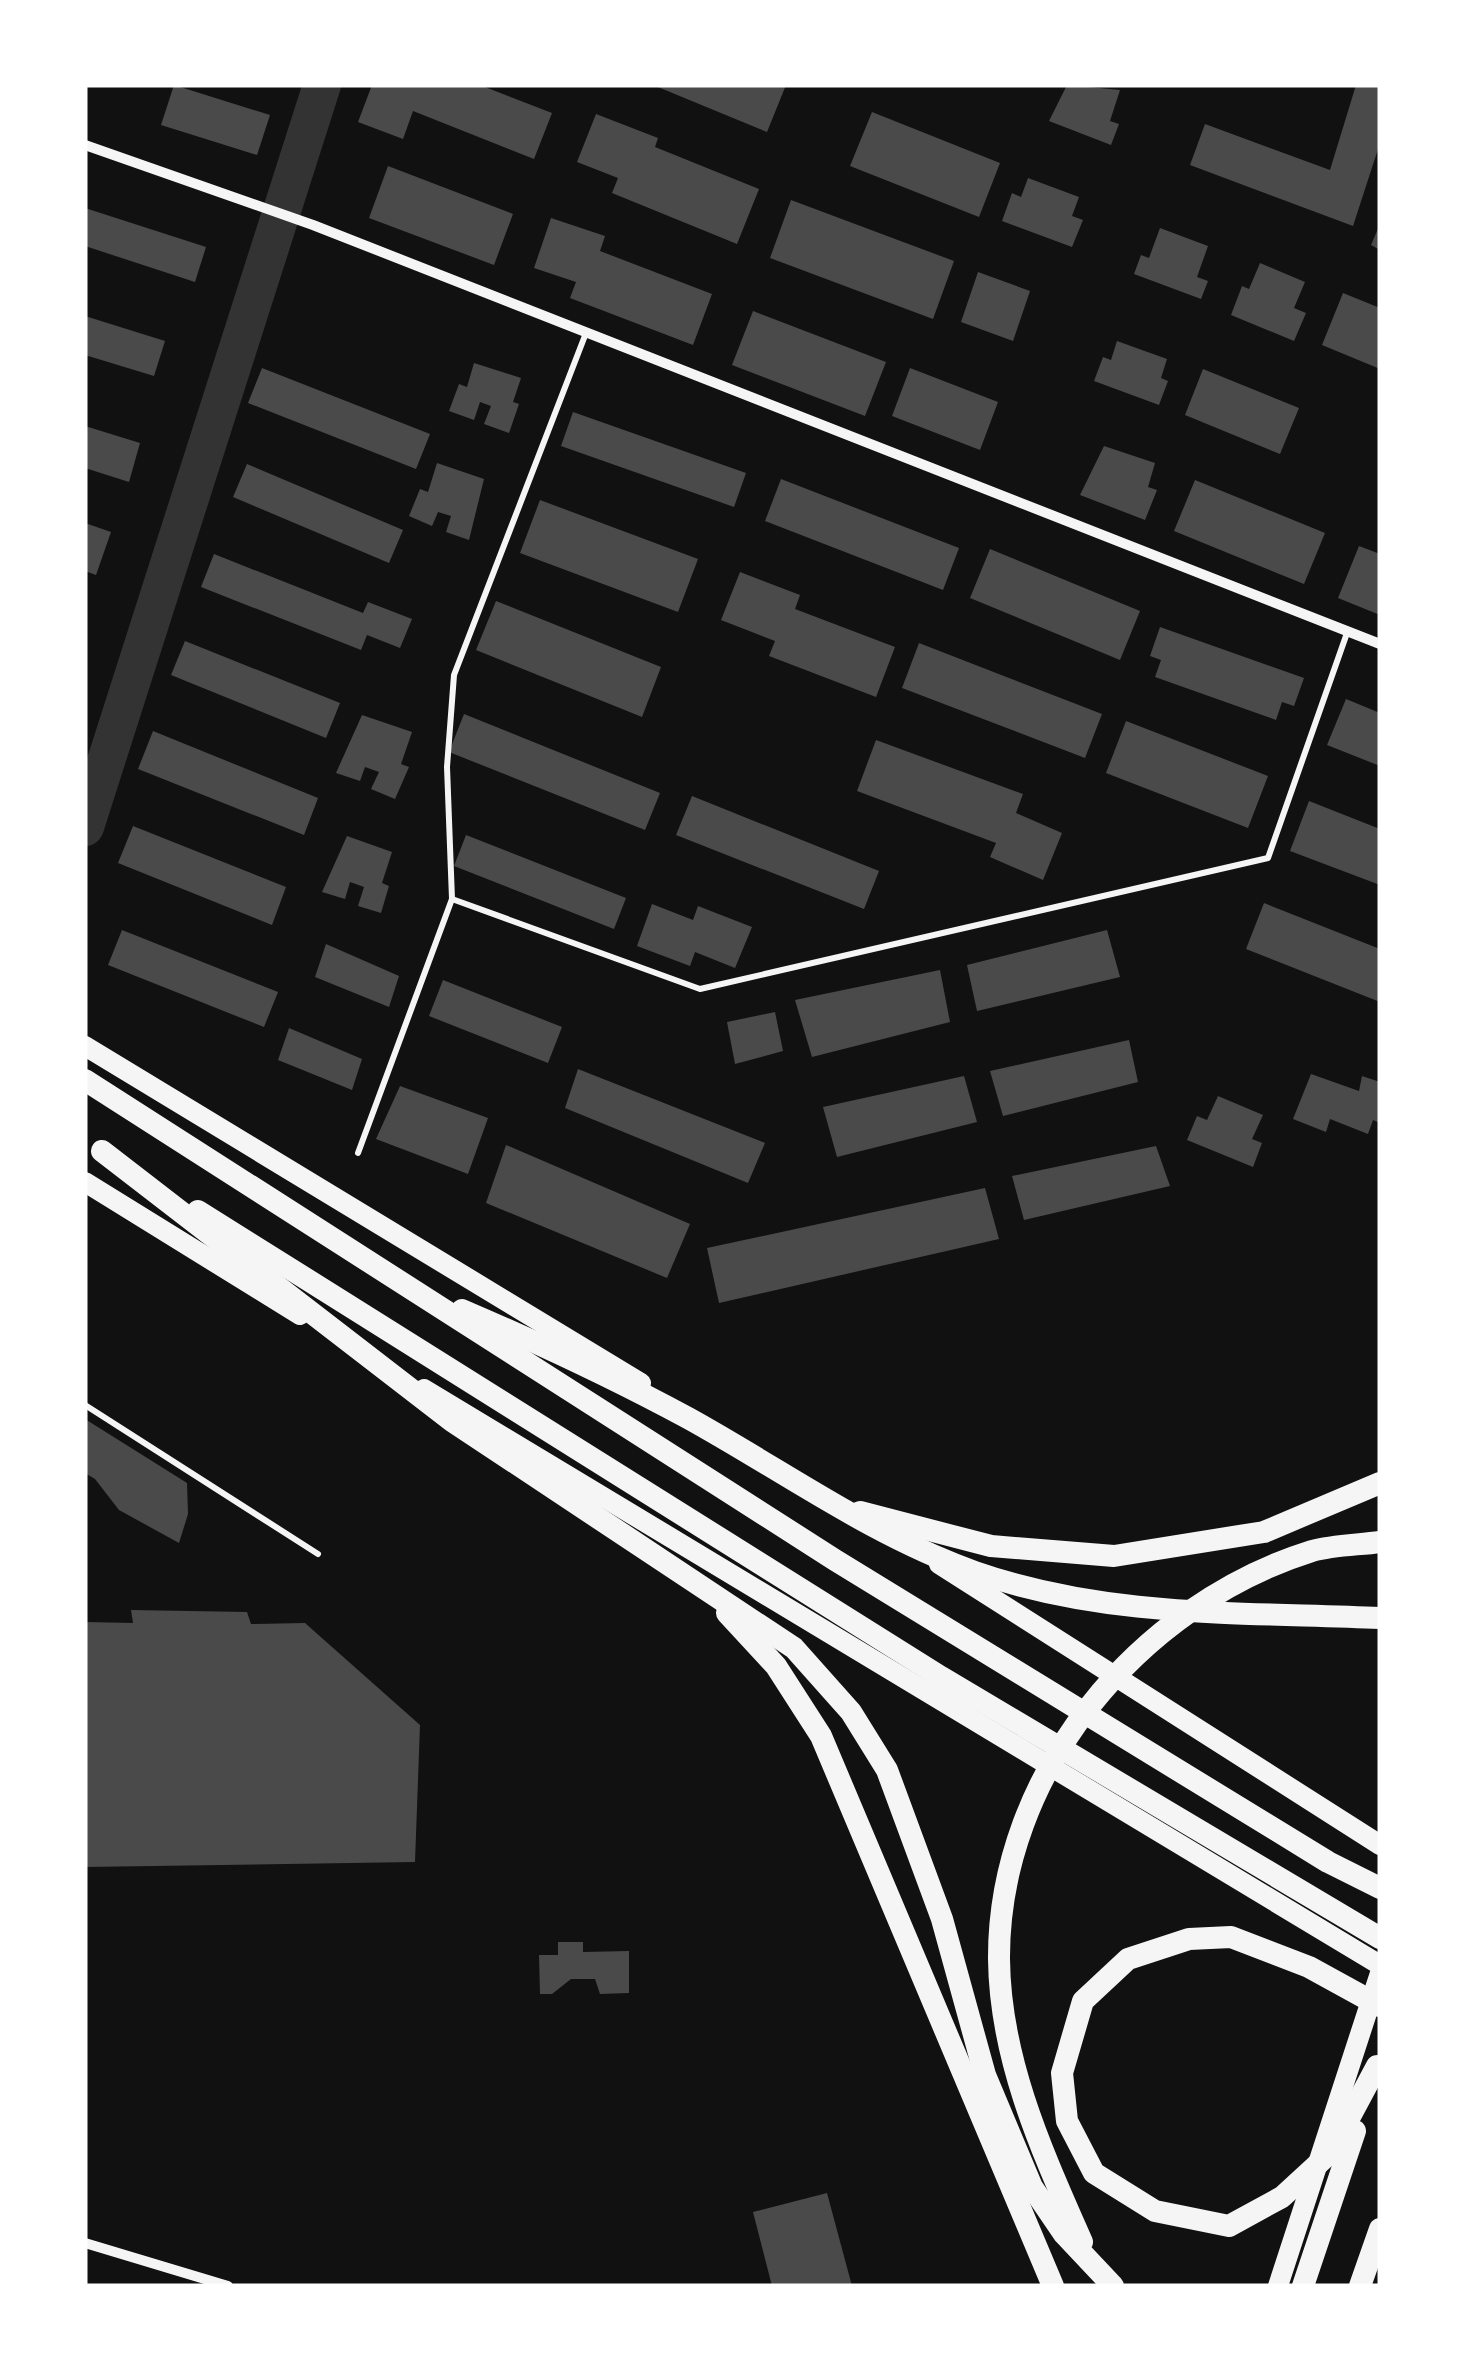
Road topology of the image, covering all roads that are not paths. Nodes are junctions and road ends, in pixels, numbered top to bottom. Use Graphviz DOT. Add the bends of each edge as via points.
graph roads {
  1 [pos="85,145"];
  2 [pos="586,333"];
  3 [pos="1348,631"];
  4 [pos="1380,644"];
  5 [pos="452,899"];
  6 [pos="85,1046"];
  7 [pos="85,1080"];
  8 [pos="93,1146"];
  9 [pos="358,1153"];
  10 [pos="85,1182"];
  11 [pos="401,1284"];
  12 [pos="85,1405"];
  13 [pos="1380,1483"];
  14 [pos="835,1506"];
  15 [pos="1380,1542"];
  16 [pos="318,1554"];
  17 [pos="698,1581"];
  18 [pos="1380,1618"];
  19 [pos="1380,1845"];
  20 [pos="1380,1888"];
  21 [pos="1380,1938"];
  22 [pos="1380,1965"];
  23 [pos="1380,1973"];
  24 [pos="1380,2006"];
  25 [pos="1378,2061"];
  26 [pos="1380,2229"];
  27 [pos="85,2243"];
  28 [pos="228,2286"];
  29 [pos="1052,2286"];
  30 [pos="1102,2286"];
  31 [pos="1113,2286"];
  32 [pos="1278,2286"];
  33 [pos="1303,2286"];
  34 [pos="1360,2286"];
  1 -- 2 [label="street" via="313,225"];
  2 -- 3 [label="street"];
  2 -- 5 [label="lane" via="454,675 447,766"];
  3 -- 4 [label="street"];
  3 -- 5 [label="lane" via="1268,858 700,990"];
  5 -- 9 [label="lane"];
  6 -- 19 [label="main road" via="814,1485"];
  7 -- 11 [label="highway"];
  8 -- 17 [label="highway" via="452,1421"];
  8 -- 21 [label="highway" via="942,1677"];
  10 -- 22 [label="main road"];
  11 -- 14 [label="highway" via="558,1350"];
  11 -- 20 [label="highway" via="852,1570"];
  12 -- 16 [label="lane"];
  13 -- 14 [label="highway" via="1264,1532 1114,1556 991,1546"];
  14 -- 18 [label="highway" via="878,1532 976,1572 1088,1602 1214,1616"];
  15 -- 30 [label="highway" via="1314,1550 1228,1586 1172,1621 1125,1664 1071,1731 1035,1796 1008,1874 999,1958 1010,2056 1042,2151"];
  17 -- 29 [label="highway" via="776,1666 821,1736"];
  17 -- 31 [label="highway" via="794,1648 851,1712 887,1770 942,1919 986,2075 1032,2187"];
  23 -- 32 [label="main road"];
  24 -- 25 [label="highway" via="1309,1967 1232,1937 1189,1939 1128,1959 1083,2001 1062,2073 1066,2121 1094,2173 1155,2211 1229,2226 1282,2197 1331,2152"];
  25 -- 33 [label="highway"];
  26 -- 34 [label="highway"];
  27 -- 28 [label="street"];
}
